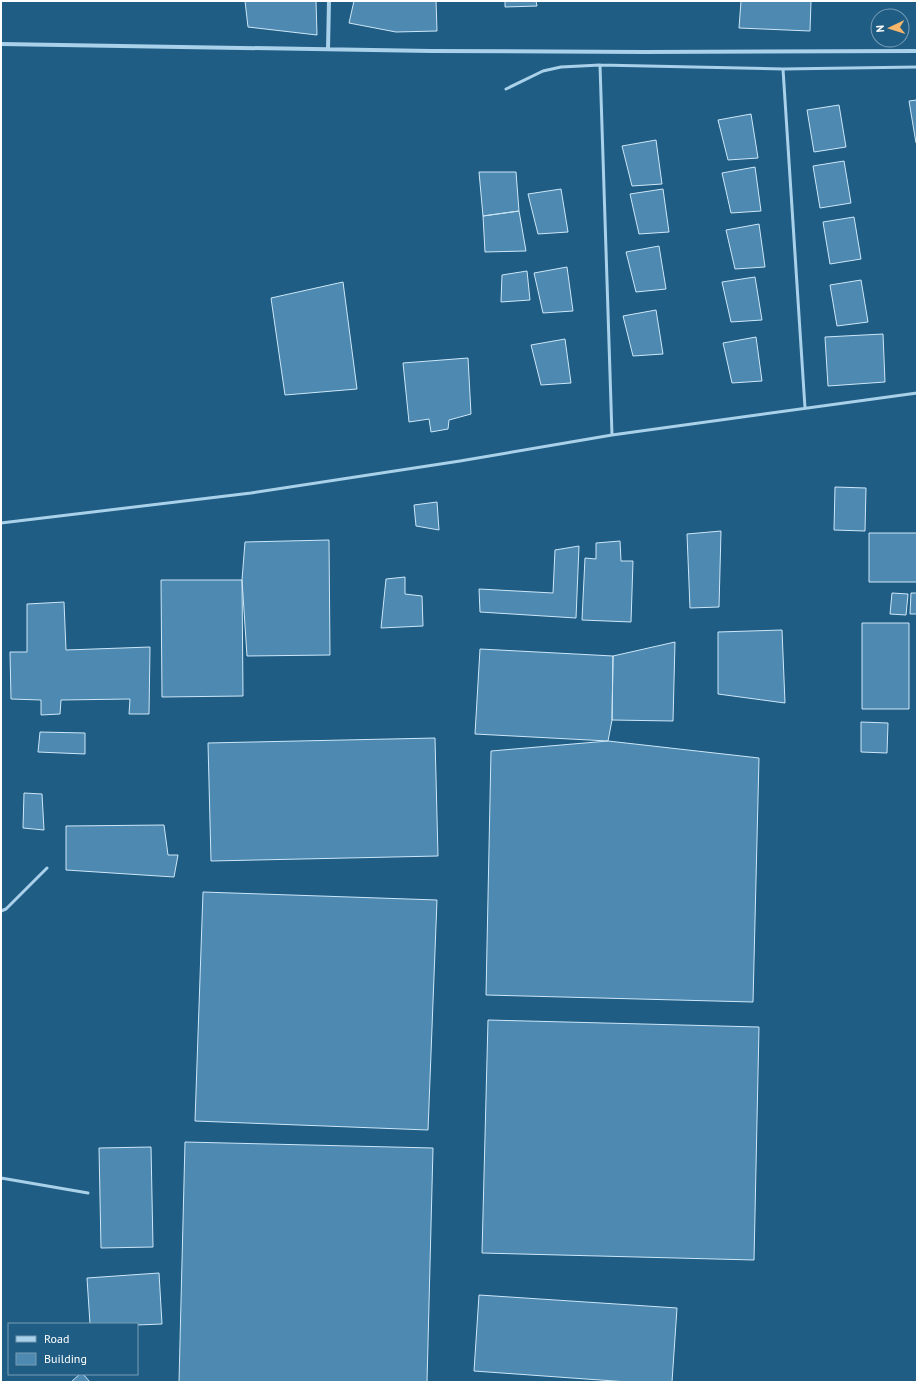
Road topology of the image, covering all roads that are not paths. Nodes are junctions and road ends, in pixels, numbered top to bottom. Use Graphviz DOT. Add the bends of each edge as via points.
graph roads {
  1 [pos="329,1"];
  2 [pos="1,44"];
  3 [pos="328,49"];
  4 [pos="917,51"];
  5 [pos="600,66"];
  6 [pos="917,67"];
  7 [pos="783,69"];
  8 [pos="506,89"];
  9 [pos="917,393"];
  10 [pos="805,408"];
  11 [pos="612,435"];
  12 [pos="1,522"];
  13 [pos="47,868"];
  14 [pos="1,911"];
  15 [pos="1,1178"];
  16 [pos="88,1193"];
  1 -- 3 [label="street"];
  2 -- 3 [label="street"];
  3 -- 4 [label="street"];
  5 -- 7 [label="lane"];
  5 -- 8 [label="lane" via="561,67 543,71"];
  5 -- 11 [label="lane"];
  6 -- 7 [label="lane"];
  7 -- 10 [label="lane"];
  9 -- 10 [label="lane"];
  10 -- 11 [label="lane"];
  11 -- 12 [label="lane" via="259,491"];
  13 -- 14 [label="lane"];
  15 -- 16 [label="lane"];
}
